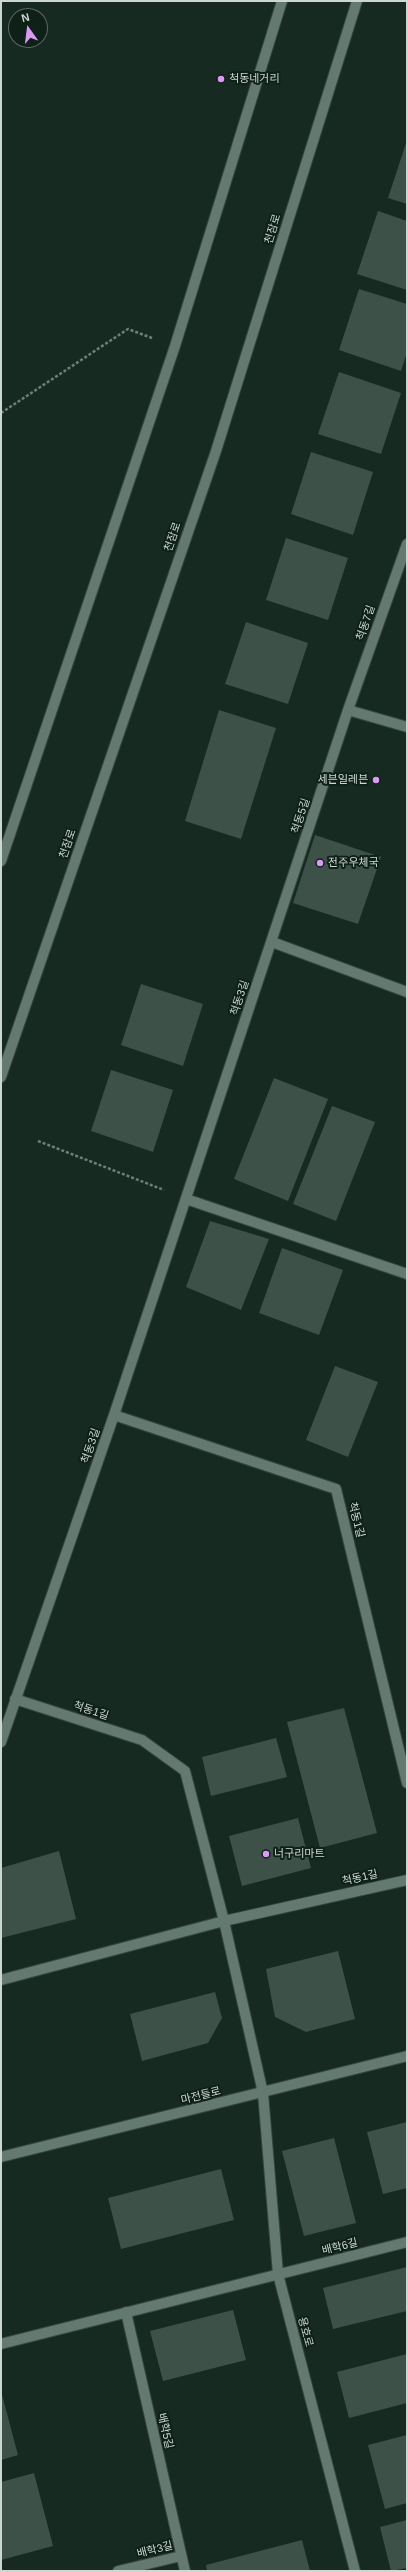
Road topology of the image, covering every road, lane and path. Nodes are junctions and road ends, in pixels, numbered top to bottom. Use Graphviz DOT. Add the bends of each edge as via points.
graph roads {
  1 [pos="282,1"];
  2 [pos="357,1"];
  3 [pos="175,346"];
  4 [pos="1,413"];
  5 [pos="407,544"];
  6 [pos="348,710"];
  7 [pos="407,727"];
  8 [pos="1,861"];
  9 [pos="272,942"];
  10 [pos="407,992"];
  11 [pos="1,1077"];
  12 [pos="38,1141"];
  13 [pos="186,1199"];
  14 [pos="407,1274"];
  15 [pos="114,1415"];
  16 [pos="15,1699"];
  17 [pos="1,1742"];
  18 [pos="407,1783"];
  19 [pos="407,1880"];
  20 [pos="224,1921"];
  21 [pos="1,1980"];
  22 [pos="407,2056"];
  23 [pos="263,2093"];
  24 [pos="1,2157"];
  25 [pos="407,2242"];
  26 [pos="278,2274"];
  27 [pos="126,2312"];
  28 [pos="1,2344"];
  29 [pos="182,2556"];
  30 [pos="118,2571"];
  31 [pos="185,2571"];
  32 [pos="355,2571"];
  1 -- 3 [label="street"];
  2 -- 11 [label="street, 천잠로" via="216,451"];
  3 -- 4 [label="path" via="128,329"];
  3 -- 8 [label="street"];
  5 -- 6 [label="street, 척동7길"];
  6 -- 7 [label="street"];
  6 -- 9 [label="street, 척동5길"];
  9 -- 10 [label="street"];
  9 -- 13 [label="street, 척동3길"];
  12 -- 13 [label="path"];
  13 -- 14 [label="street"];
  13 -- 15 [label="street, 척동3길"];
  15 -- 16 [label="street, 척동3길"];
  15 -- 18 [label="street, 척동1길" via="336,1489"];
  16 -- 17 [label="street"];
  16 -- 20 [label="street, 척동1길" via="142,1740 185,1771"];
  19 -- 20 [label="street, 척동1길"];
  20 -- 21 [label="street, 척동1길"];
  20 -- 23 [label="street, 용호로"];
  22 -- 23 [label="street, 마전들로"];
  23 -- 24 [label="street, 마전들로"];
  23 -- 26 [label="street, 용호로"];
  25 -- 26 [label="street, 배학6길"];
  26 -- 27 [label="street"];
  26 -- 32 [label="street, 용호로"];
  27 -- 28 [label="street"];
  27 -- 29 [label="street, 배학5길"];
  29 -- 30 [label="street, 배학3길"];
  29 -- 31 [label="street, 배학3길"];
}
